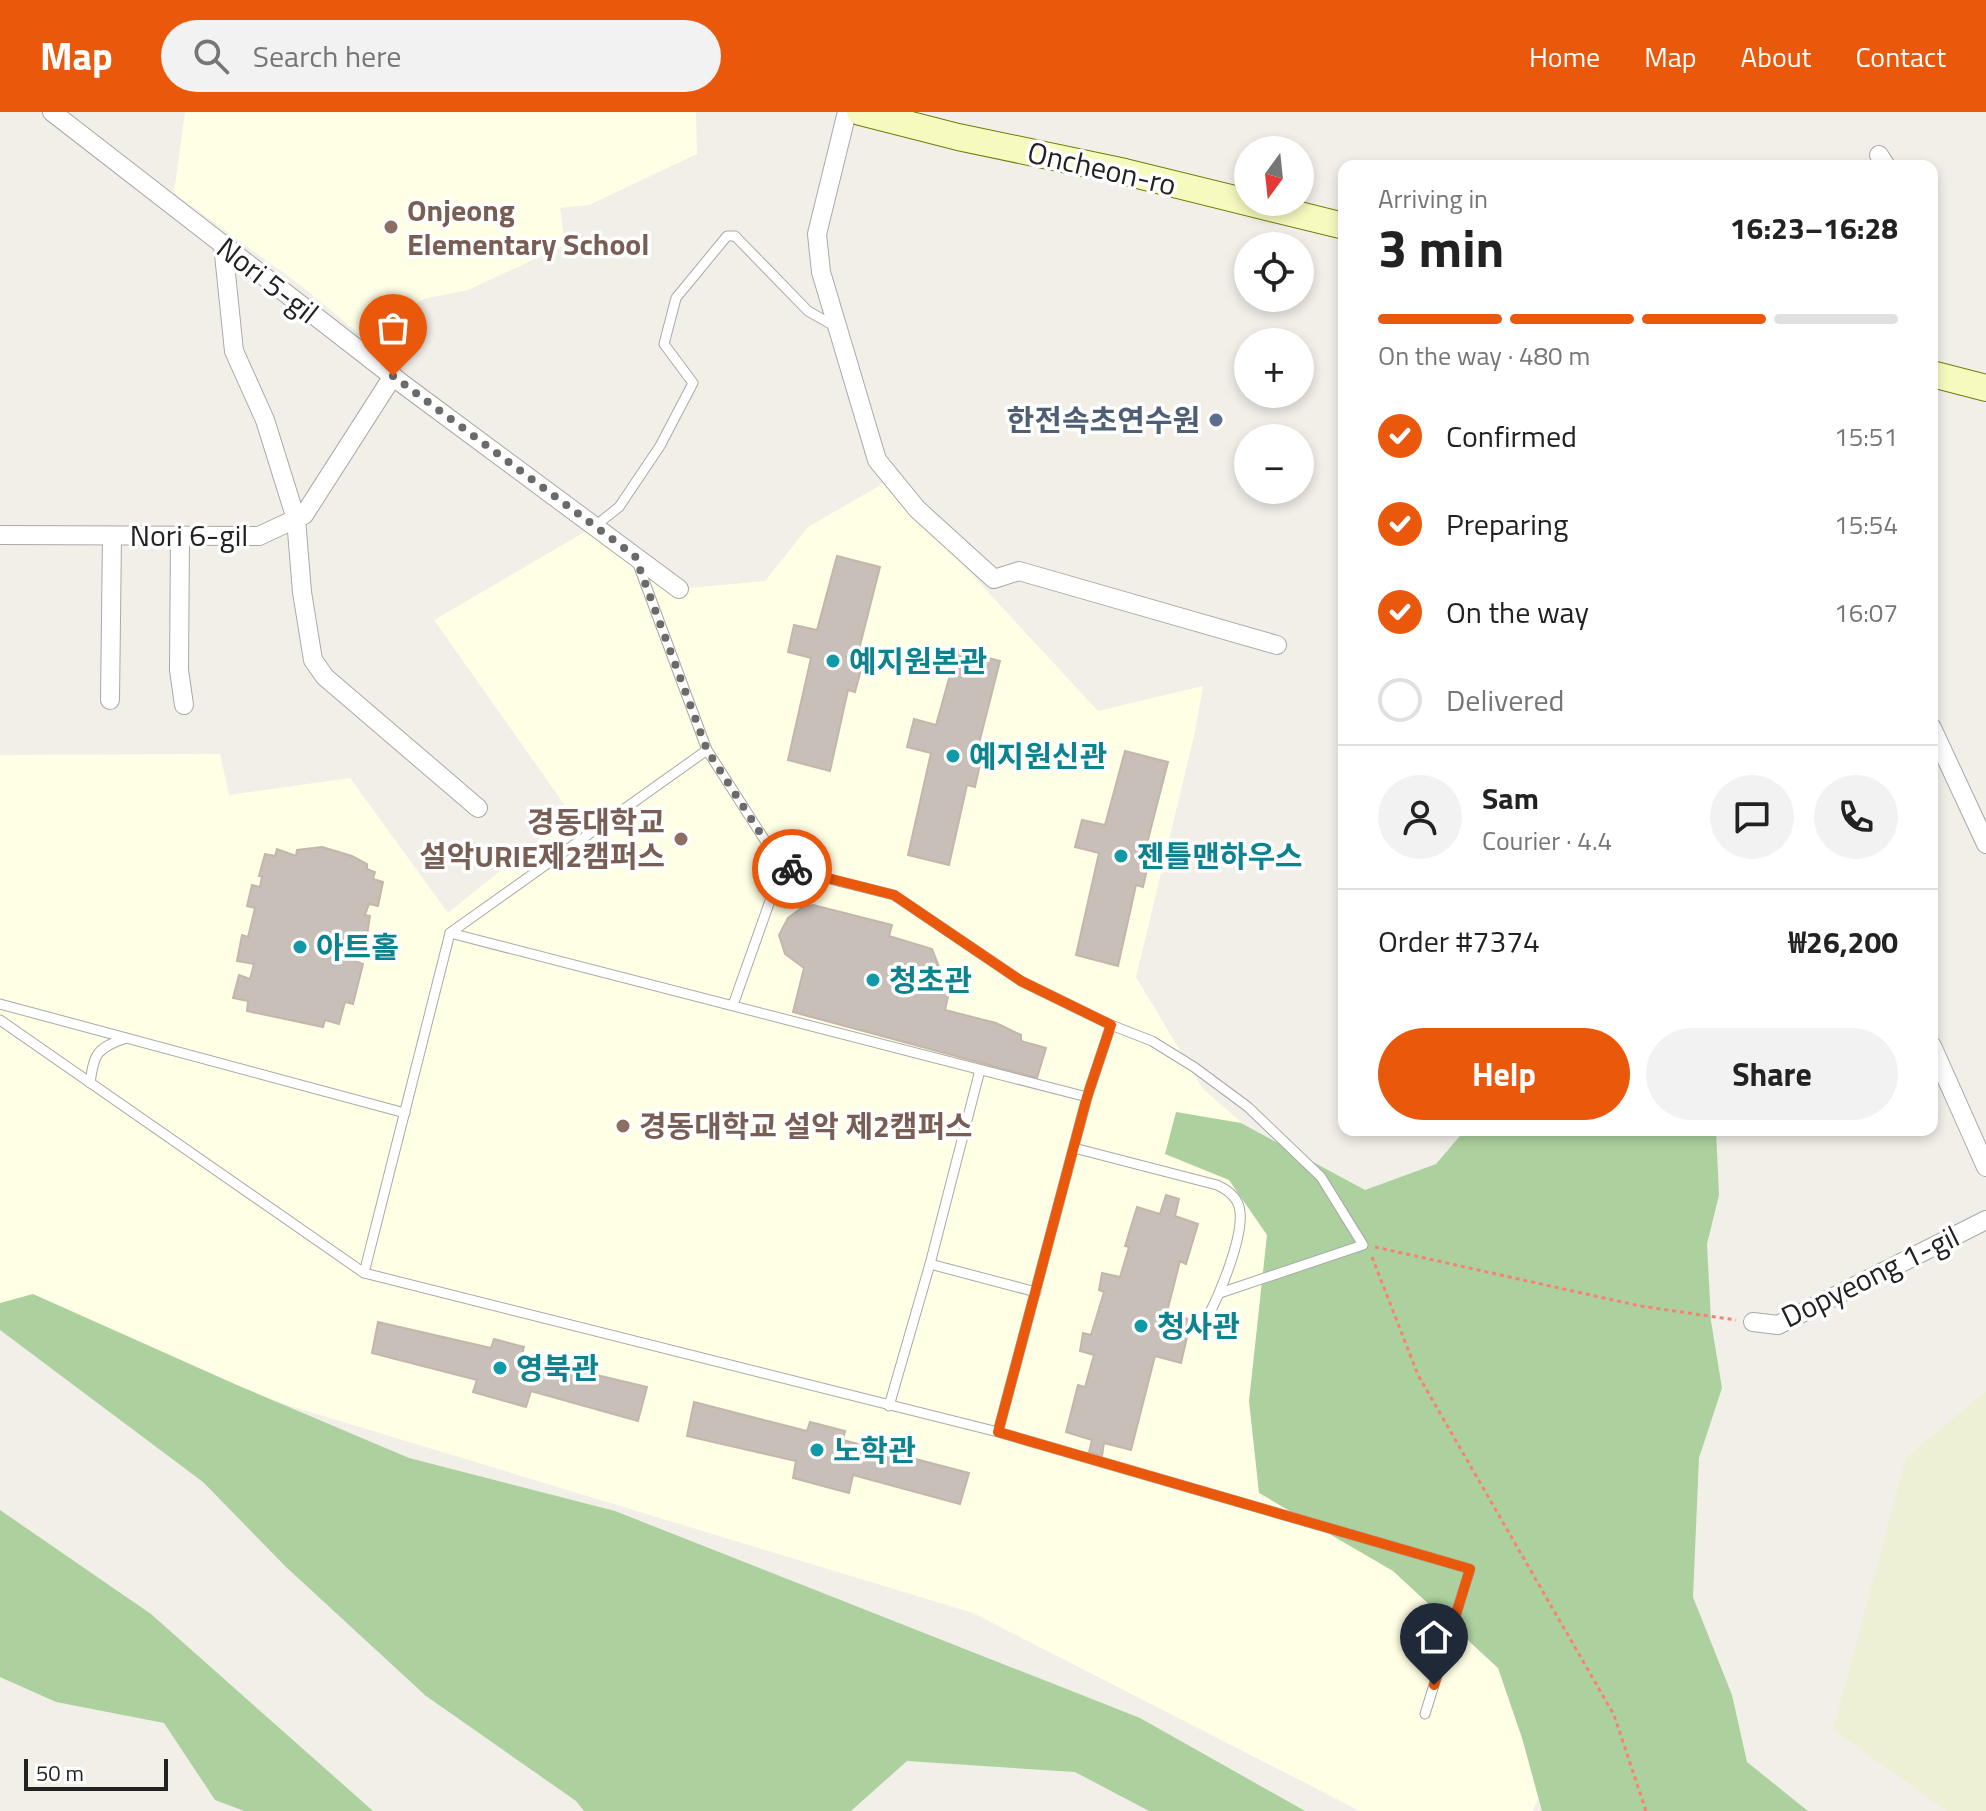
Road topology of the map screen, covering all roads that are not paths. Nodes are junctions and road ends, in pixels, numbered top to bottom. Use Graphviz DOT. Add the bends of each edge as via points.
graph roads {
  1 [pos="52,112"];
  2 [pos="847,112"];
  3 [pos="860,112"];
  4 [pos="1338,224"];
  5 [pos="223,245"];
  6 [pos="839,329"];
  7 [pos="393,376"];
  8 [pos="1938,376"];
  9 [pos="1986,388"];
  10 [pos="296,519"];
  11 [pos="595,526"];
  12 [pos="0,535"];
  13 [pos="112,536"];
  14 [pos="180,536"];
  15 [pos="635,556"];
  16 [pos="679,589"];
  17 [pos="1277,645"];
  18 [pos="110,700"];
  19 [pos="184,705"];
  20 [pos="1938,741"];
  21 [pos="707,750"];
  22 [pos="478,808"];
  23 [pos="1986,844"];
  24 [pos="782,867"];
  25 [pos="450,933"];
  26 [pos="0,1004"];
  27 [pos="733,1005"];
  28 [pos="0,1020"];
  29 [pos="1111,1025"];
  30 [pos="126,1038"];
  31 [pos="1938,1059"];
  32 [pos="980,1070"];
  33 [pos="90,1083"];
  34 [pos="1087,1097"];
  35 [pos="405,1113"];
  36 [pos="1074,1148"];
  37 [pos="1986,1167"];
  38 [pos="1986,1220"];
  39 [pos="930,1264"];
  40 [pos="364,1273"];
  41 [pos="1036,1292"];
  42 [pos="1220,1293"];
  43 [pos="1206,1320"];
  44 [pos="1753,1322"];
  45 [pos="889,1406"];
  46 [pos="998,1432"];
  47 [pos="1425,1714"];
  1 -- 5 [label="street, Nori 5-gil"];
  2 -- 6 [label="street" via="817,234 821,272"];
  3 -- 4 [label="street, Oncheon-ro"];
  5 -- 7 [label="street, Nori 5-gil"];
  5 -- 10 [label="street" via="234,351 265,420"];
  6 -- 11 [label="lane" via="808,311 735,236 727,236 676,298 664,344 693,383 619,507"];
  6 -- 17 [label="street" via="877,460 917,509 994,579 1019,571"];
  7 -- 10 [label="street, Nori 6-gil" via="304,515"];
  7 -- 11 [label="street, Nori 5-gil"];
  8 -- 9 [label="street"];
  10 -- 14 [label="street, Nori 6-gil" via="259,536"];
  10 -- 22 [label="street" via="313,660 325,677"];
  11 -- 15 [label="street, Nori 5-gil"];
  12 -- 13 [label="street, Nori 6-gil"];
  13 -- 14 [label="street, Nori 6-gil"];
  13 -- 18 [label="street"];
  14 -- 19 [label="street" via="179,670"];
  15 -- 16 [label="street, Nori 5-gil"];
  15 -- 21 [label="lane"];
  20 -- 23 [label="street"];
  21 -- 24 [label="lane"];
  21 -- 25 [label="lane"];
  24 -- 27 [label="lane"];
  24 -- 29 [label="lane" via="894,895 1021,981"];
  25 -- 27 [label="lane"];
  25 -- 35 [label="lane"];
  26 -- 30 [label="lane"];
  27 -- 32 [label="lane"];
  28 -- 33 [label="lane"];
  29 -- 34 [label="lane"];
  29 -- 42 [label="lane" via="1152,1041 1248,1107 1321,1177 1363,1245"];
  30 -- 33 [label="lane" via="97,1052"];
  30 -- 35 [label="lane"];
  31 -- 37 [label="street"];
  32 -- 34 [label="lane"];
  32 -- 39 [label="lane"];
  33 -- 40 [label="lane"];
  34 -- 36 [label="lane"];
  35 -- 40 [label="lane"];
  36 -- 41 [label="lane"];
  36 -- 42 [label="lane" via="1230,1192 1240,1209 1239,1225"];
  38 -- 44 [label="street, Dopyeong 1-gil" via="1778,1325"];
  39 -- 41 [label="lane"];
  39 -- 45 [label="lane"];
  40 -- 45 [label="lane"];
  41 -- 46 [label="lane"];
  42 -- 43 [label="lane"];
  45 -- 46 [label="lane"];
  46 -- 47 [label="lane" via="1470,1569"];
}
